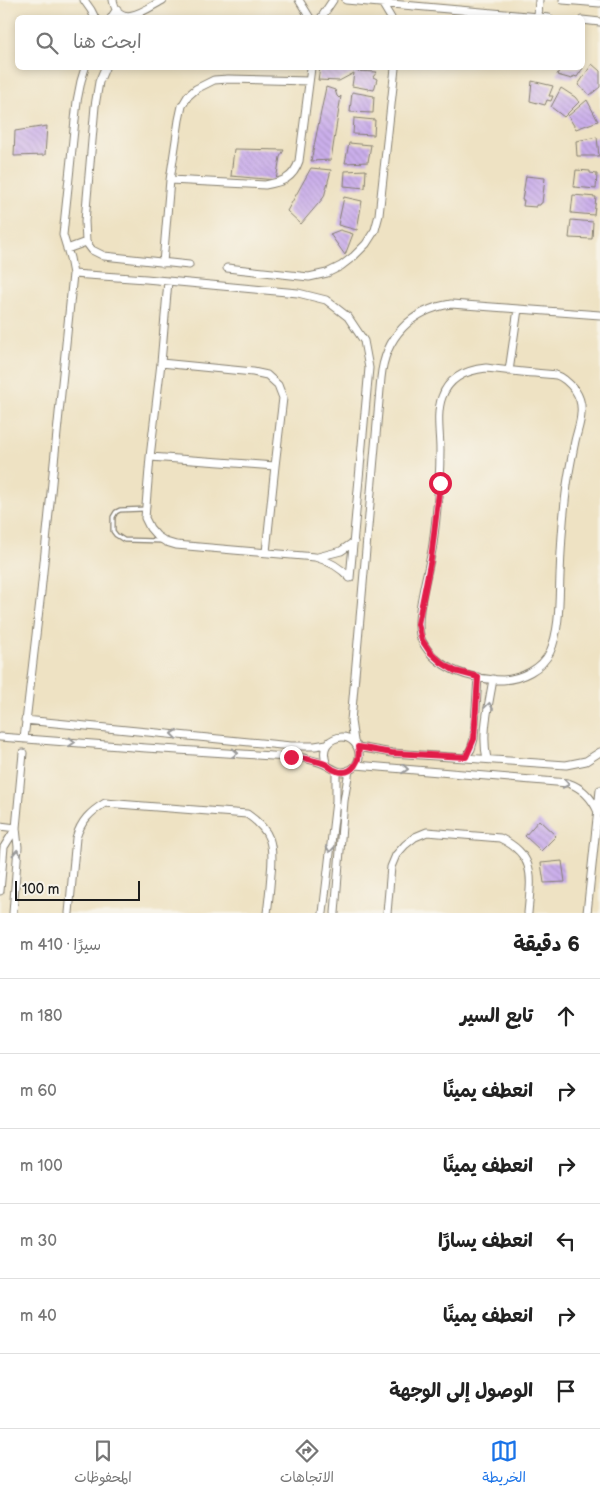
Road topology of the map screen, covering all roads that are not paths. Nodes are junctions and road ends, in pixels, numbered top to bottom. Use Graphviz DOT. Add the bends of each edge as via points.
graph roads {
  1 [pos="84,0"];
  2 [pos="113,0"];
  3 [pos="163,0"];
  4 [pos="299,0"];
  5 [pos="333,0"];
  6 [pos="346,0"];
  7 [pos="539,0"];
  8 [pos="563,0"];
  9 [pos="382,3"];
  10 [pos="600,3"];
  11 [pos="117,9"];
  12 [pos="94,15"];
  13 [pos="114,15"];
  14 [pos="124,15"];
  15 [pos="139,15"];
  16 [pos="308,15"];
  17 [pos="323,15"];
  18 [pos="389,15"];
  19 [pos="526,15"];
  20 [pos="538,15"];
  21 [pos="585,20"];
  22 [pos="600,22"];
  23 [pos="84,70"];
  24 [pos="104,70"];
  25 [pos="311,70"];
  26 [pos="394,70"];
  27 [pos="309,81"];
  28 [pos="170,180"];
  29 [pos="86,242"];
  30 [pos="67,249"];
  31 [pos="163,262"];
  32 [pos="189,265"];
  33 [pos="227,268"];
  34 [pos="73,274"];
  35 [pos="168,280"];
  36 [pos="518,309"];
  37 [pos="600,315"];
  38 [pos="161,363"];
  39 [pos="509,371"];
  40 [pos="150,456"];
  41 [pos="275,466"];
  42 [pos="146,508"];
  43 [pos="166,542"];
  44 [pos="354,542"];
  45 [pos="266,552"];
  46 [pos="315,557"];
  47 [pos="478,677"];
  48 [pos="493,679"];
  49 [pos="25,720"];
  50 [pos="0,737"];
  51 [pos="24,738"];
  52 [pos="327,744"];
  53 [pos="356,744"];
  54 [pos="600,752"];
  55 [pos="23,753"];
  56 [pos="466,757"];
  57 [pos="488,759"];
  58 [pos="327,765"];
  59 [pos="356,765"];
  60 [pos="349,770"];
  61 [pos="336,771"];
  62 [pos="600,790"];
  63 [pos="335,809"];
  64 [pos="343,810"];
  65 [pos="598,812"];
  66 [pos="0,826"];
  67 [pos="16,828"];
  68 [pos="0,891"];
  69 [pos="13,913"];
  70 [pos="70,913"];
  71 [pos="267,913"];
  72 [pos="323,913"];
  73 [pos="335,913"];
  74 [pos="387,913"];
  75 [pos="528,913"];
  76 [pos="587,913"];
  1 -- 12 [label="street"];
  2 -- 11 [label="street"];
  3 -- 15 [label="street"];
  4 -- 16 [label="street"];
  5 -- 17 [label="street"];
  6 -- 9 [label="street"];
  7 -- 20 [label="street"];
  8 -- 10 [label="street"];
  9 -- 18 [label="street"];
  9 -- 19 [label="street"];
  11 -- 13 [label="street"];
  11 -- 14 [label="street"];
  21 -- 22 [label="street"];
  23 -- 30 [label="street" via="77,101 63,235"];
  24 -- 29 [label="street" via="95,106"];
  25 -- 27 [label="street"];
  26 -- 33 [label="street" via="379,215 366,244 341,266 327,273 309,276"];
  27 -- 28 [label="street" via="228,79 214,80 196,88 180,113"];
  27 -- 28 [label="street" via="300,161 291,176 265,185"];
  28 -- 31 [label="street"];
  29 -- 30 [label="street"];
  29 -- 31 [label="street" via="92,250 104,256"];
  30 -- 34 [label="street"];
  31 -- 32 [label="street"];
  34 -- 35 [label="street"];
  34 -- 49 [label="street"];
  35 -- 38 [label="street"];
  35 -- 44 [label="street" via="298,292 326,300 348,317 364,340 369,368"];
  36 -- 37 [label="street"];
  36 -- 39 [label="street"];
  36 -- 53 [label="street" via="451,304 433,307 409,321 387,350 382,368 351,721"];
  38 -- 40 [label="street"];
  38 -- 41 [label="street" via="267,375 278,385 283,398"];
  39 -- 47 [label="street" via="472,369 459,375 448,385 441,398 439,412 437,518 418,624 422,640 442,663 455,671"];
  39 -- 48 [label="street" via="557,375 576,391 582,414 566,485 556,638 549,654 537,668 521,676"];
  40 -- 41 [label="street"];
  40 -- 42 [label="street"];
  41 -- 45 [label="street"];
  42 -- 43 [label="street" via="145,518 150,528"];
  42 -- 43 [label="lane" via="116,512 113,531 124,540"];
  43 -- 45 [label="street"];
  44 -- 46 [label="street" via="341,551"];
  44 -- 46 [label="street" via="350,578 335,564"];
  45 -- 46 [label="street"];
  47 -- 48 [label="street"];
  47 -- 56 [label="street" via="474,739"];
  57 -- 48 [label="street, one-way" via="484,734"];
  49 -- 51 [label="street"];
  52 -- 49 [label="street, one-way" via="303,747"];
  50 -- 51 [label="street"];
  51 -- 58 [label="street, one-way" via="304,758"];
  52 -- 53 [label="street" via="332,739 347,737"];
  52 -- 58 [label="street" via="324,751"];
  53 -- 56 [label="street" via="392,753"];
  53 -- 59 [label="street" via="359,759"];
  54 -- 57 [label="street" via="586,761 566,765"];
  55 -- 67 [label="street"];
  56 -- 57 [label="street"];
  58 -- 61 [label="street"];
  59 -- 60 [label="street"];
  59 -- 65 [label="street, one-way" via="568,783 588,795"];
  60 -- 61 [label="street"];
  60 -- 64 [label="street"];
  61 -- 63 [label="street"];
  62 -- 65 [label="street"];
  63 -- 64 [label="street"];
  63 -- 72 [label="street, one-way"];
  64 -- 73 [label="street"];
  65 -- 76 [label="street"];
  66 -- 67 [label="street"];
  67 -- 68 [label="street" via="4,847"];
  69 -- 67 [label="street, one-way" via="18,847"];
  70 -- 71 [label="street" via="76,838 86,817 105,803 247,814 256,820 272,846"];
  74 -- 75 [label="street" via="391,867 396,855 415,837 427,832 500,838 514,846 529,868"];
}
